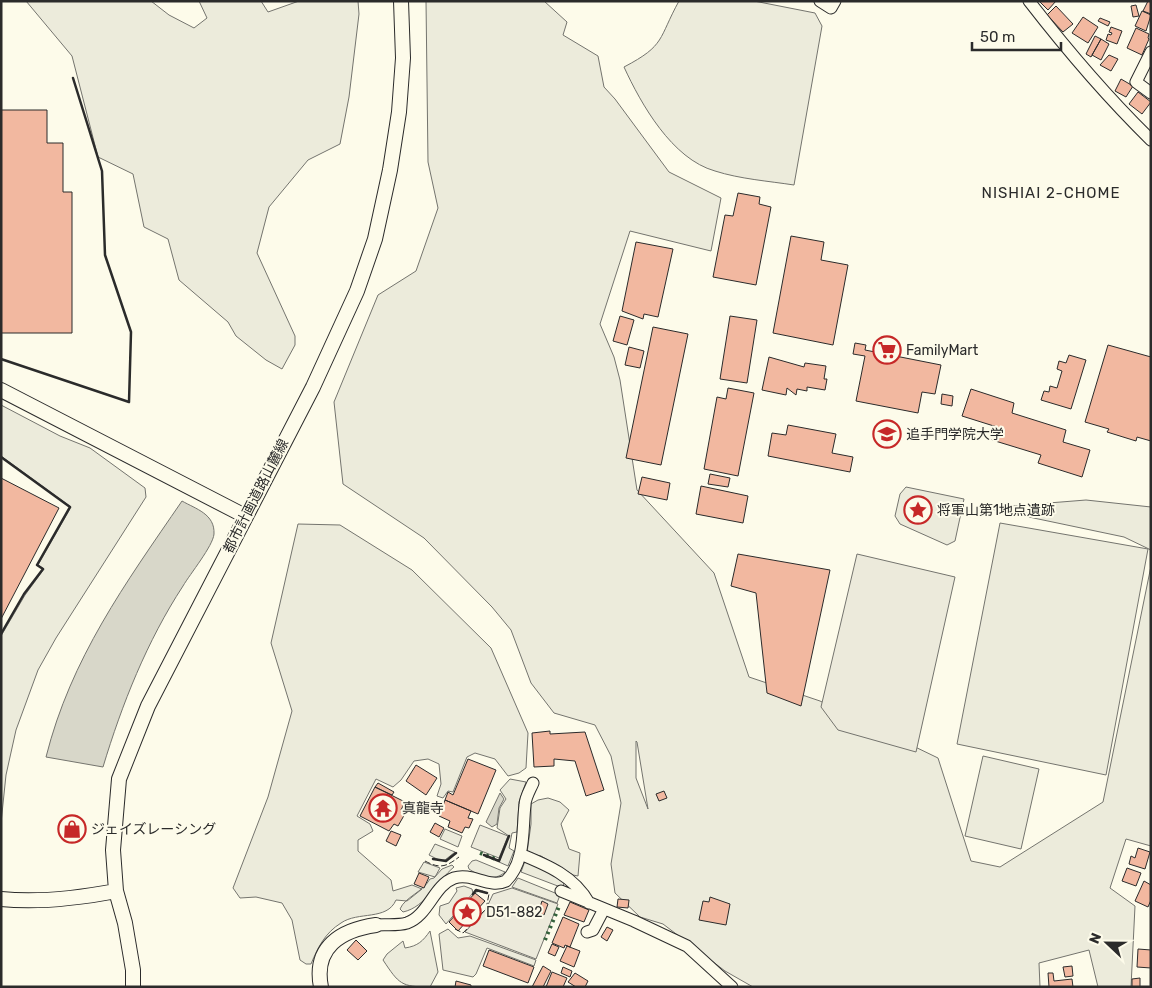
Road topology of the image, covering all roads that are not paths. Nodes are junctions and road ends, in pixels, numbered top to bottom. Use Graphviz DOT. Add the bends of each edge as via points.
graph roads {
  1 [pos="401,1"];
  2 [pos="820,1"];
  3 [pos="835,1"];
  4 [pos="1029,1"];
  5 [pos="1151,52"];
  6 [pos="1151,93"];
  7 [pos="1151,140"];
  8 [pos="1,390"];
  9 [pos="245,516"];
  10 [pos="533,783"];
  11 [pos="520,854"];
  12 [pos="116,891"];
  13 [pos="561,891"];
  14 [pos="1,899"];
  15 [pos="589,903"];
  16 [pos="604,908"];
  17 [pos="376,925"];
  18 [pos="587,932"];
  19 [pos="132,987"];
  20 [pos="321,987"];
  21 [pos="732,987"];
  1 -- 9 [label="street, 都市計画道路山麓線" via="403,58 400,112 375,239 357,291 313,387"];
  2 -- 3 [label="street" via="831,8"];
  4 -- 7 [label="street" via="1118,108"];
  5 -- 6 [label="street" via="1136,82"];
  8 -- 9 [label="street"];
  9 -- 12 [label="street, 都市計画道路山麓線" via="148,706 119,779 113,850"];
  10 -- 11 [label="street" via="525,804"];
  11 -- 15 [label="street" via="557,870 579,889"];
  11 -- 17 [label="street" via="510,877 501,883 456,877 447,881 412,920"];
  12 -- 14 [label="street" via="51,900"];
  12 -- 19 [label="street, 都市計画道路山麓線" via="126,923 133,970"];
  13 -- 15 [label="street"];
  15 -- 16 [label="street"];
  16 -- 18 [label="street" via="593,930"];
  16 -- 21 [label="street" via="687,946"];
  17 -- 20 [label="street" via="356,928 335,939 323,956 319,970"];
}
